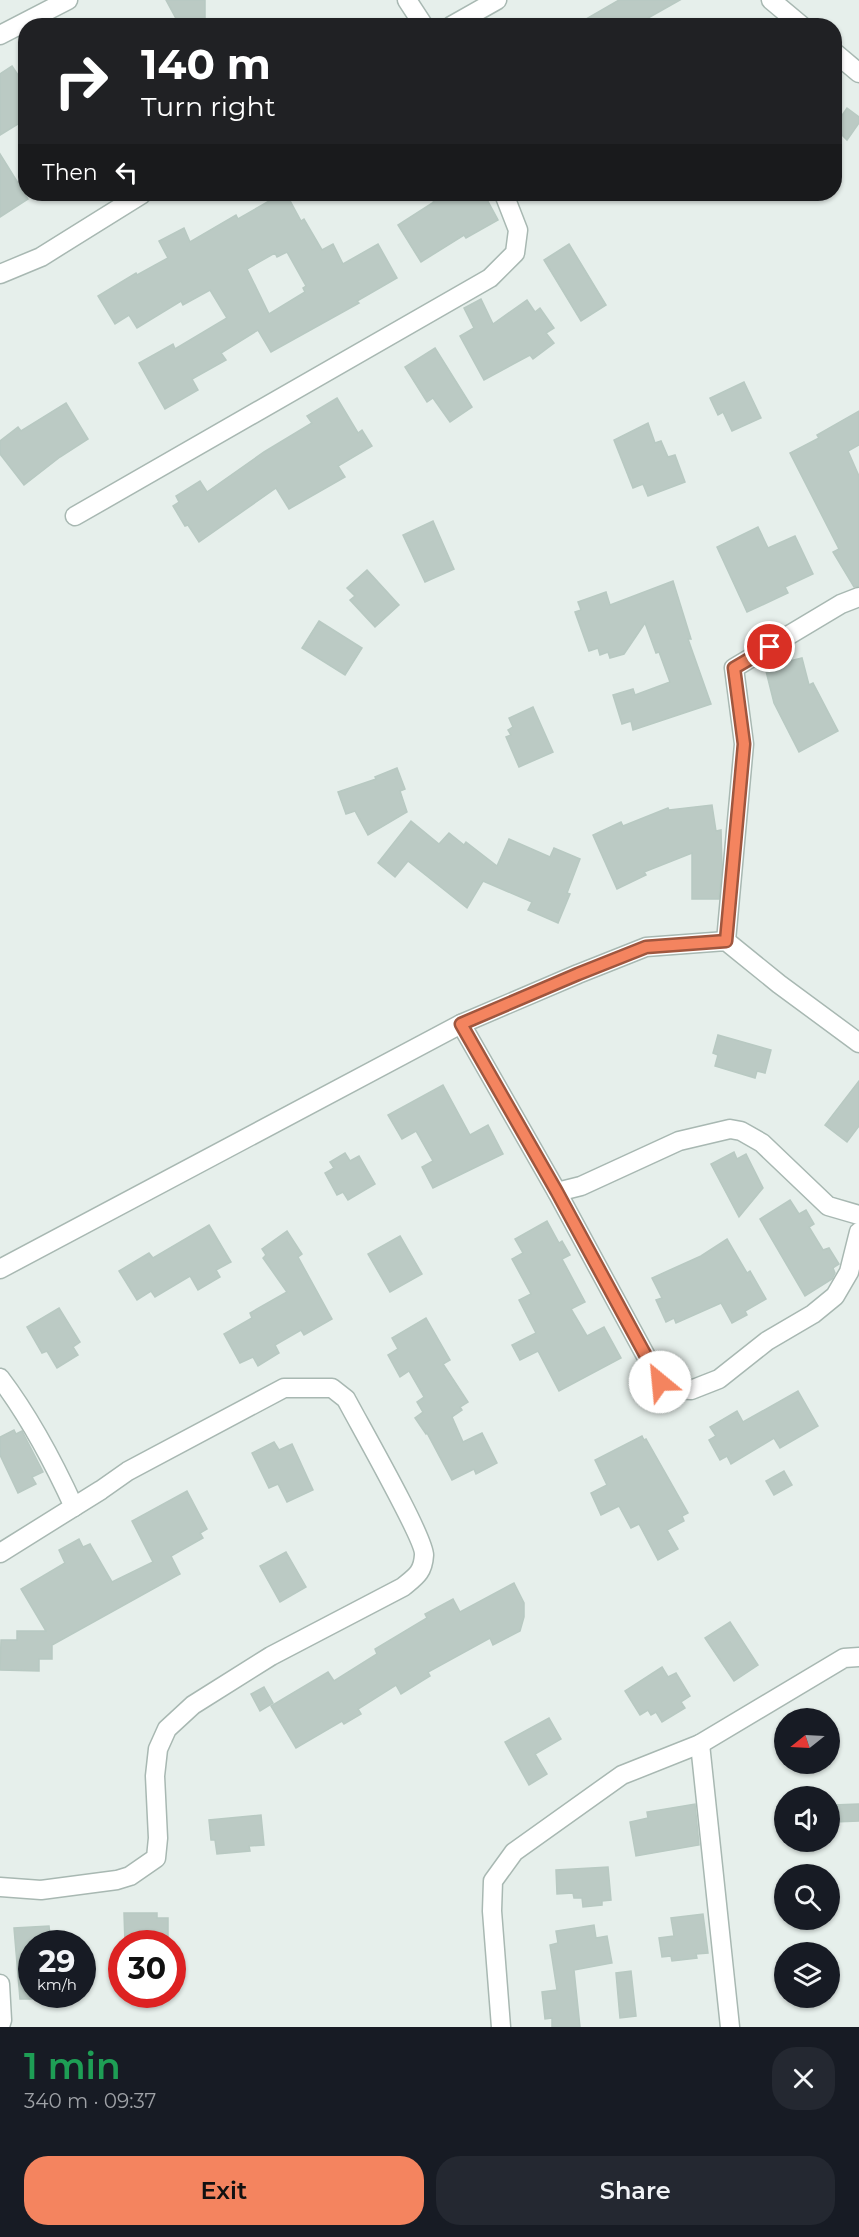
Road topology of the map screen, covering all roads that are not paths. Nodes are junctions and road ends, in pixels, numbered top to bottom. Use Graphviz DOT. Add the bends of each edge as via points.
graph roads {
  1 [pos="68,0"];
  2 [pos="407,0"];
  3 [pos="497,0"];
  4 [pos="771,0"];
  5 [pos="33,18"];
  6 [pos="419,18"];
  7 [pos="465,18"];
  8 [pos="792,18"];
  9 [pos="18,26"];
  10 [pos="0,35"];
  11 [pos="842,59"];
  12 [pos="859,73"];
  13 [pos="131,201"];
  14 [pos="507,201"];
  15 [pos="0,274"];
  16 [pos="75,516"];
  17 [pos="859,597"];
  18 [pos="726,941"];
  19 [pos="461,1024"];
  20 [pos="859,1043"];
  21 [pos="557,1192"];
  22 [pos="859,1215"];
  23 [pos="859,1232"];
  24 [pos="0,1269"];
  25 [pos="0,1378"];
  26 [pos="74,1507"];
  27 [pos="0,1553"];
  28 [pos="859,1656"];
  29 [pos="700,1744"];
  30 [pos="0,1887"];
  31 [pos="0,1984"];
  32 [pos="0,2026"];
  33 [pos="501,2027"];
  34 [pos="730,2027"];
  1 -- 5 [label="street"];
  2 -- 6 [label="street"];
  3 -- 7 [label="street"];
  4 -- 8 [label="street"];
  9 -- 10 [label="street"];
  11 -- 12 [label="street"];
  13 -- 15 [label="street" via="41,257"];
  14 -- 16 [label="street" via="518,230 515,253 490,278"];
  17 -- 18 [label="street" via="734,668 744,744"];
  18 -- 19 [label="street" via="646,947"];
  18 -- 20 [label="street"];
  19 -- 21 [label="street"];
  19 -- 24 [label="street"];
  21 -- 22 [label="street" via="580,1186 679,1141 730,1129 762,1143 828,1206"];
  21 -- 23 [label="street" via="660,1382 674,1389 691,1390 719,1379 835,1296 849,1272"];
  25 -- 26 [label="street" via="23,1407"];
  26 -- 27 [label="street"];
  26 -- 30 [label="street" via="128,1472 284,1388 332,1388 346,1399 425,1552 420,1573 403,1587 271,1656 193,1705 167,1729 158,1749 155,1776 156,1858 117,1880 41,1890"];
  28 -- 29 [label="street" via="844,1658"];
  29 -- 33 [label="street" via="622,1775 514,1852 493,1881"];
  29 -- 34 [label="street"];
  31 -- 32 [label="street"];
}
